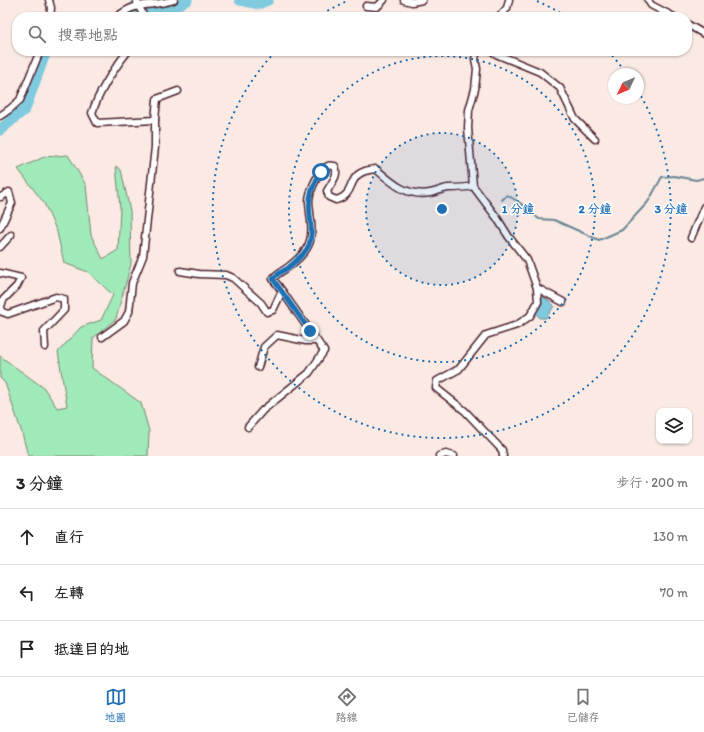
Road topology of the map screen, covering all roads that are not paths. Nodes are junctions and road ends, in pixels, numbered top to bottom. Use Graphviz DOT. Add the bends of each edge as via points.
graph roads {
  1 [pos="49,0"];
  2 [pos="174,0"];
  3 [pos="384,0"];
  4 [pos="404,0"];
  5 [pos="422,0"];
  6 [pos="509,0"];
  7 [pos="648,0"];
  8 [pos="138,5"];
  9 [pos="366,6"];
  10 [pos="51,12"];
  11 [pos="122,12"];
  12 [pos="142,12"];
  13 [pos="503,12"];
  14 [pos="664,12"];
  15 [pos="692,27"];
  16 [pos="704,34"];
  17 [pos="38,56"];
  18 [pos="124,56"];
  19 [pos="476,56"];
  20 [pos="501,56"];
  21 [pos="178,91"];
  22 [pos="0,116"];
  23 [pos="155,120"];
  24 [pos="595,139"];
  25 [pos="473,186"];
  26 [pos="0,198"];
  27 [pos="704,207"];
  28 [pos="0,228"];
  29 [pos="11,235"];
  30 [pos="691,238"];
  31 [pos="0,247"];
  32 [pos="180,270"];
  33 [pos="0,273"];
  34 [pos="537,288"];
  35 [pos="282,291"];
  36 [pos="563,302"];
  37 [pos="0,311"];
  38 [pos="102,337"];
  39 [pos="317,341"];
  40 [pos="45,347"];
  41 [pos="258,367"];
  42 [pos="248,427"];
  43 [pos="439,456"];
  44 [pos="454,456"];
  45 [pos="503,456"];
  1 -- 10 [label="street"];
  2 -- 8 [label="street"];
  3 -- 9 [label="street" via="377,7"];
  4 -- 5 [label="street"];
  6 -- 13 [label="street"];
  7 -- 14 [label="street" via="650,5"];
  8 -- 11 [label="street" via="130,5"];
  8 -- 12 [label="street"];
  15 -- 16 [label="street"];
  17 -- 22 [label="street" via="20,100"];
  18 -- 23 [label="street" via="112,71 96,102 92,112 97,123"];
  19 -- 25 [label="street" via="475,89 469,110 468,128"];
  20 -- 24 [label="street" via="540,72 560,88 575,119"];
  21 -- 23 [label="street" via="157,99"];
  23 -- 38 [label="street" via="155,147 143,256 132,283 129,312 124,320"];
  25 -- 34 [label="street" via="527,260"];
  25 -- 35 [label="street" via="414,194 376,169 366,170 360,172 353,180 349,192 336,200 329,197 327,191 337,171 334,166 328,166 315,181 309,199 309,245 301,256 273,279"];
  26 -- 28 [label="street" via="9,192 12,203"];
  27 -- 30 [label="street"];
  29 -- 31 [label="street"];
  32 -- 35 [label="street" via="233,278 261,303 267,312 273,310"];
  33 -- 37 [label="street" via="21,278 3,300"];
  34 -- 36 [label="street"];
  34 -- 45 [label="street" via="538,302 530,316 517,325 486,335 459,369 437,381 436,388 465,411 502,450"];
  35 -- 39 [label="street"];
  37 -- 40 [label="street" via="8,314 56,297 64,299 64,310 44,331"];
  39 -- 41 [label="street" via="276,335 264,347"];
  39 -- 42 [label="street" via="324,352 309,373 263,410"];
  43 -- 44 [label="street"];
}
